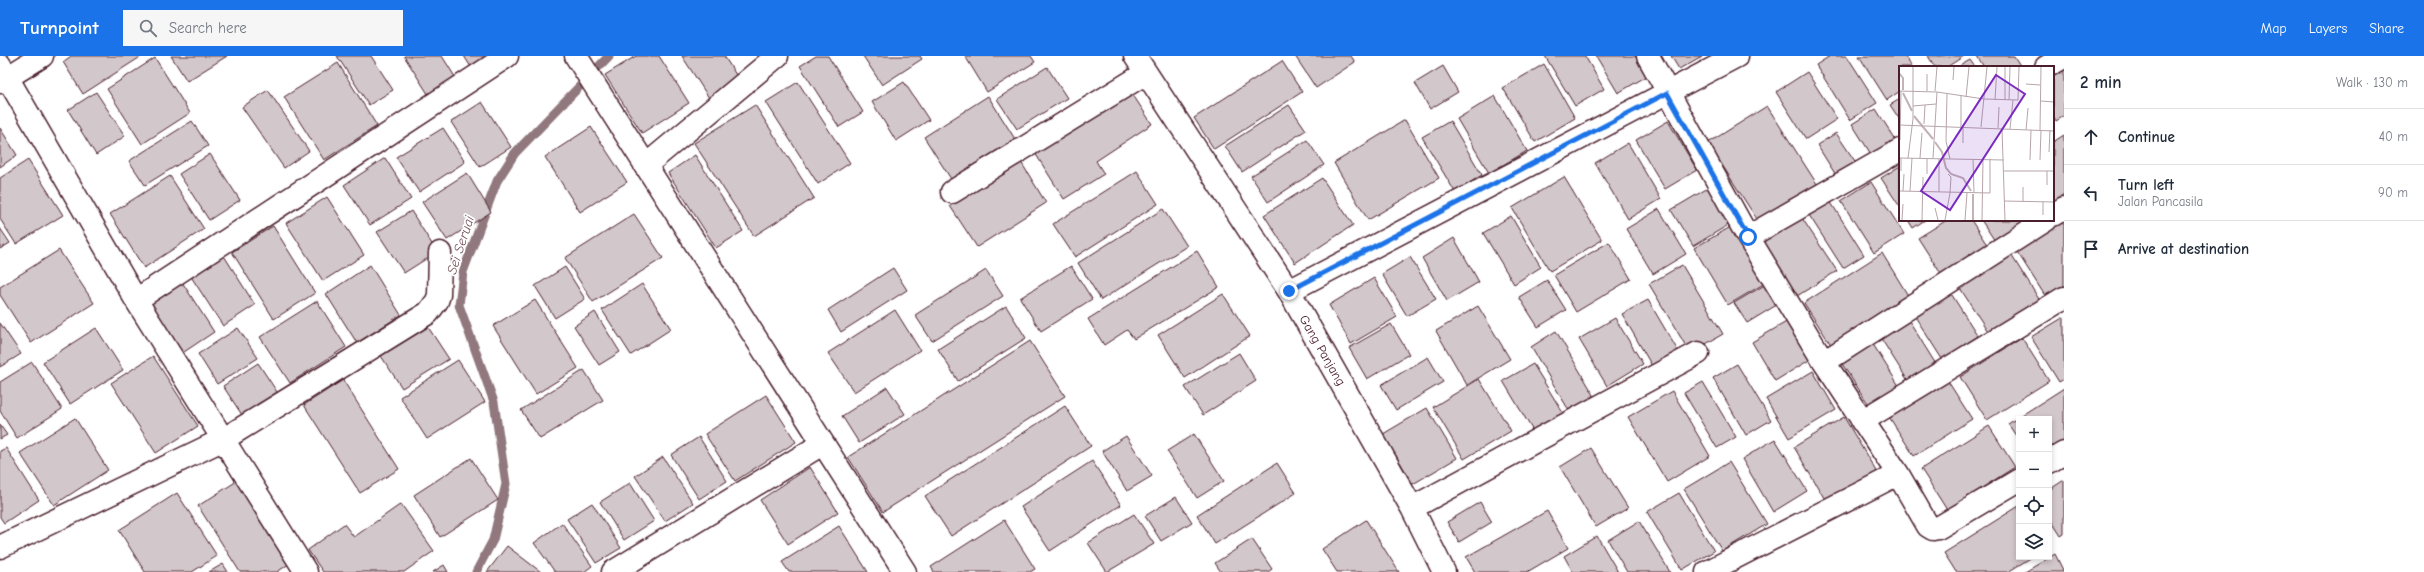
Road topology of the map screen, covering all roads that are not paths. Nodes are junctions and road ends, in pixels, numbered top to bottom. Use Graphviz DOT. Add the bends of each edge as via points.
graph roads {
  1 [pos="42,56"];
  2 [pos="507,56"];
  3 [pos="576,56"];
  4 [pos="777,56"];
  5 [pos="1648,56"];
  6 [pos="1737,56"];
  7 [pos="2064,57"];
  8 [pos="1141,64"];
  9 [pos="2048,66"];
  10 [pos="2,75"];
  11 [pos="1667,93"];
  12 [pos="1899,151"];
  13 [pos="645,166"];
  14 [pos="952,192"];
  15 [pos="2064,208"];
  16 [pos="2054,214"];
  17 [pos="2044,221"];
  18 [pos="1748,237"];
  19 [pos="440,253"];
  20 [pos="1289,291"];
  21 [pos="2064,298"];
  22 [pos="136,300"];
  23 [pos="1698,353"];
  24 [pos="1824,362"];
  25 [pos="1862,421"];
  26 [pos="224,439"];
  27 [pos="822,444"];
  28 [pos="2064,453"];
  29 [pos="2052,460"];
  30 [pos="1898,474"];
  31 [pos="2016,482"];
  32 [pos="1412,508"];
  33 [pos="0,547"];
  34 [pos="902,571"];
  35 [pos="306,572"];
  36 [pos="612,572"];
  37 [pos="1444,572"];
  38 [pos="1707,572"];
  1 -- 10 [label="street"];
  2 -- 22 [label="street"];
  3 -- 13 [label="street"];
  4 -- 13 [label="street"];
  5 -- 11 [label="street"];
  6 -- 11 [label="street"];
  7 -- 9 [label="street"];
  8 -- 14 [label="street"];
  8 -- 20 [label="street, Gang Panjang"];
  10 -- 22 [label="street"];
  11 -- 18 [label="street"];
  11 -- 20 [label="street"];
  12 -- 18 [label="street"];
  13 -- 27 [label="street"];
  15 -- 16 [label="street"];
  17 -- 24 [label="street"];
  18 -- 24 [label="street"];
  19 -- 26 [label="street" via="439,295 428,313"];
  20 -- 32 [label="street, Gang Panjang"];
  21 -- 25 [label="street"];
  22 -- 26 [label="street"];
  23 -- 32 [label="street"];
  24 -- 25 [label="street"];
  25 -- 30 [label="street"];
  26 -- 33 [label="street"];
  26 -- 35 [label="street"];
  27 -- 34 [label="street"];
  27 -- 36 [label="street"];
  28 -- 29 [label="street"];
  30 -- 31 [label="street" via="1923,520 1933,529"];
  30 -- 38 [label="street"];
  32 -- 37 [label="street, Gang Panjang"];
}
